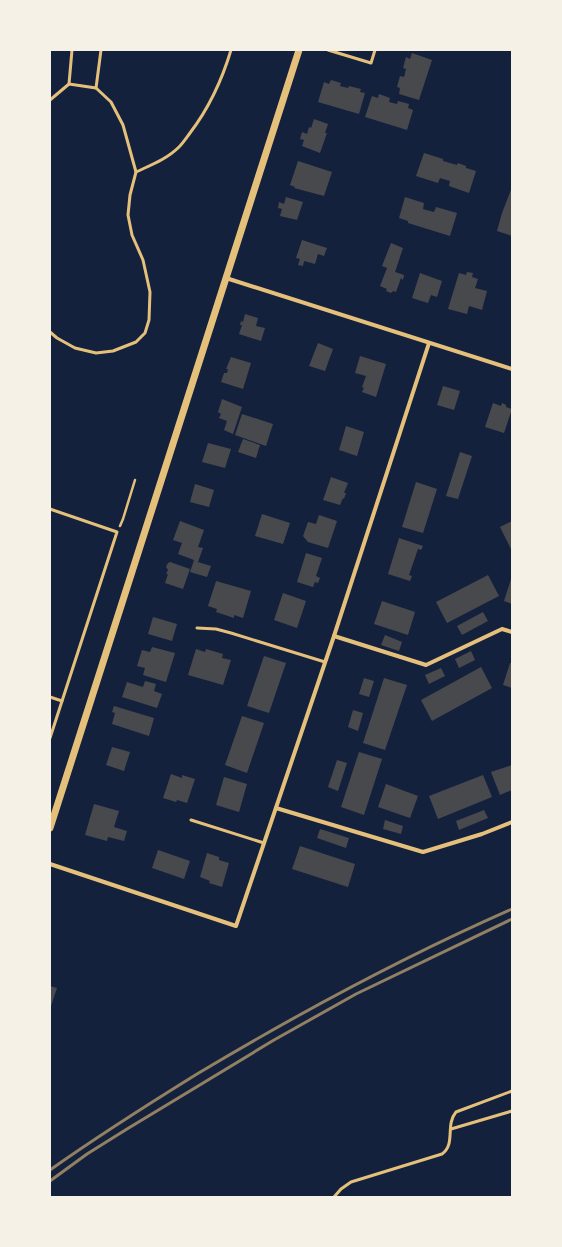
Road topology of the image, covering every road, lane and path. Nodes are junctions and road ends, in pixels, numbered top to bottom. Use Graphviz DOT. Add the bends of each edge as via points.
graph roads {
  1 [pos="72,50"];
  2 [pos="101,50"];
  3 [pos="231,50"];
  4 [pos="299,50"];
  5 [pos="328,50"];
  6 [pos="375,50"];
  7 [pos="69,84"];
  8 [pos="96,88"];
  9 [pos="50,100"];
  10 [pos="136,172"];
  11 [pos="226,278"];
  12 [pos="50,332"];
  13 [pos="429,343"];
  14 [pos="512,370"];
  15 [pos="134,480"];
  16 [pos="50,509"];
  17 [pos="117,532"];
  18 [pos="197,628"];
  19 [pos="512,632"];
  20 [pos="334,636"];
  21 [pos="325,662"];
  22 [pos="50,697"];
  23 [pos="62,701"];
  24 [pos="50,738"];
  25 [pos="276,808"];
  26 [pos="191,820"];
  27 [pos="512,822"];
  28 [pos="50,828"];
  29 [pos="264,843"];
  30 [pos="50,864"];
  31 [pos="512,1090"];
  32 [pos="512,1111"];
  33 [pos="451,1129"];
  34 [pos="334,1197"];
  1 -- 7 [label="lane"];
  2 -- 8 [label="lane"];
  3 -- 10 [label="lane" via="214,96 188,136 162,160"];
  4 -- 11 [label="street"];
  5 -- 6 [label="lane" via="371,63"];
  7 -- 8 [label="lane"];
  7 -- 9 [label="lane"];
  8 -- 10 [label="lane" via="111,102 123,125"];
  10 -- 12 [label="lane" via="128,215 132,235 143,260 150,292 149,320 145,333 136,342 113,351 96,353 76,348"];
  11 -- 13 [label="street"];
  11 -- 28 [label="street"];
  13 -- 14 [label="street"];
  13 -- 20 [label="street"];
  15 -- 17 [label="path"];
  16 -- 17 [label="lane"];
  17 -- 23 [label="lane"];
  18 -- 21 [label="lane" via="216,629"];
  19 -- 20 [label="street" via="502,629 426,665"];
  20 -- 21 [label="street"];
  21 -- 25 [label="street"];
  22 -- 23 [label="lane"];
  23 -- 24 [label="lane"];
  25 -- 27 [label="street" via="423,852"];
  25 -- 29 [label="street"];
  26 -- 29 [label="lane"];
  29 -- 30 [label="street" via="236,926"];
  31 -- 33 [label="lane" via="456,1112 452,1117"];
  32 -- 33 [label="lane"];
  33 -- 34 [label="lane" via="449,1146 442,1154 351,1182"];
}
